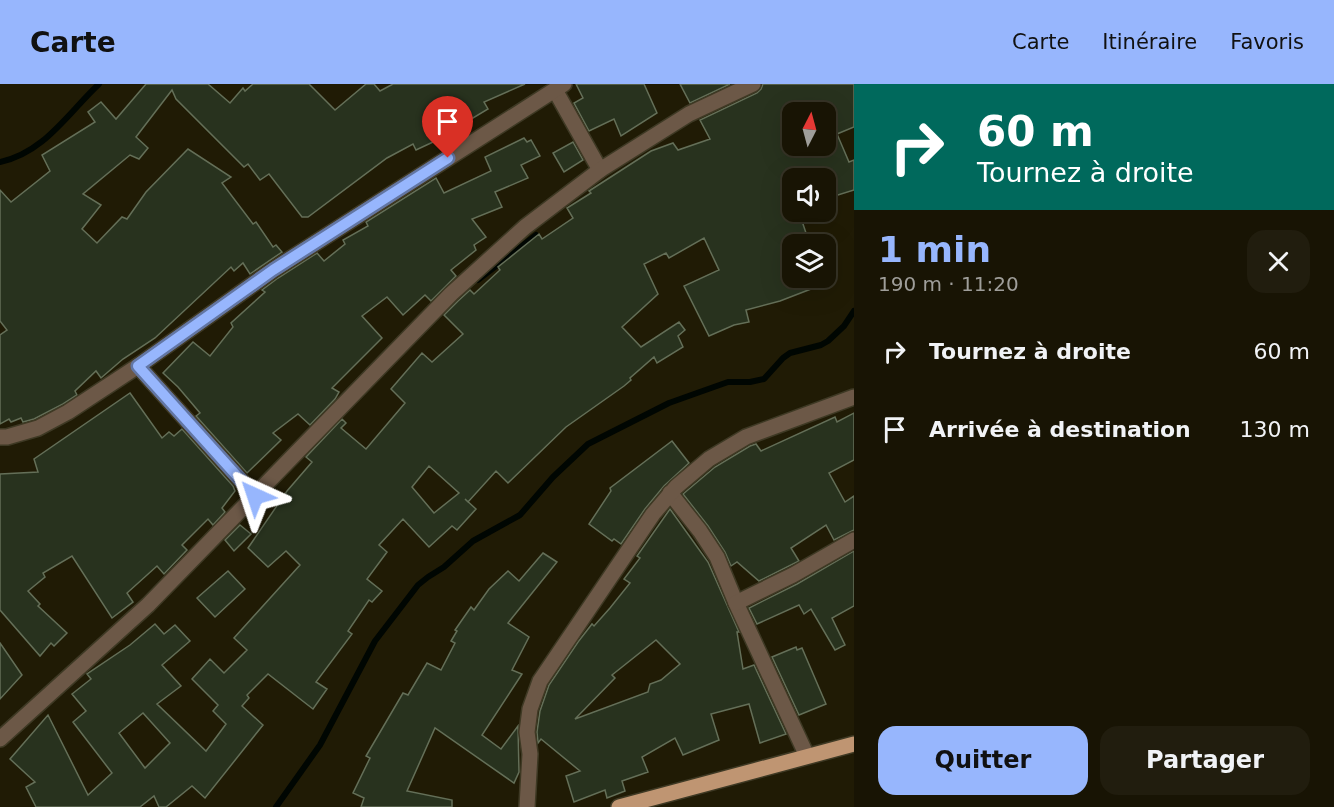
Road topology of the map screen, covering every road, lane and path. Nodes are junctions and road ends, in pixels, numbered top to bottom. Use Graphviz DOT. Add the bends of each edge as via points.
graph roads {
  1 [pos="753,84"];
  2 [pos="559,87"];
  3 [pos="600,170"];
  4 [pos="138,366"];
  5 [pos="854,397"];
  6 [pos="0,437"];
  7 [pos="670,493"];
  8 [pos="255,496"];
  9 [pos="854,540"];
  10 [pos="736,603"];
  11 [pos="0,739"];
  12 [pos="854,744"];
  13 [pos="807,756"];
  14 [pos="527,807"];
  15 [pos="619,807"];
  1 -- 3 [label="street" via="689,114"];
  2 -- 3 [label="street"];
  2 -- 4 [label="street" via="273,270"];
  3 -- 8 [label="street" via="525,227 451,294"];
  4 -- 6 [label="street" via="38,428"];
  4 -- 8 [label="street"];
  5 -- 7 [label="street" via="746,437 709,459"];
  7 -- 10 [label="street" via="717,557"];
  7 -- 14 [label="street" via="540,681 527,732"];
  8 -- 11 [label="street" via="148,605"];
  9 -- 10 [label="street"];
  10 -- 13 [label="street"];
  12 -- 13 [label="main road"];
  13 -- 15 [label="main road"];
}
